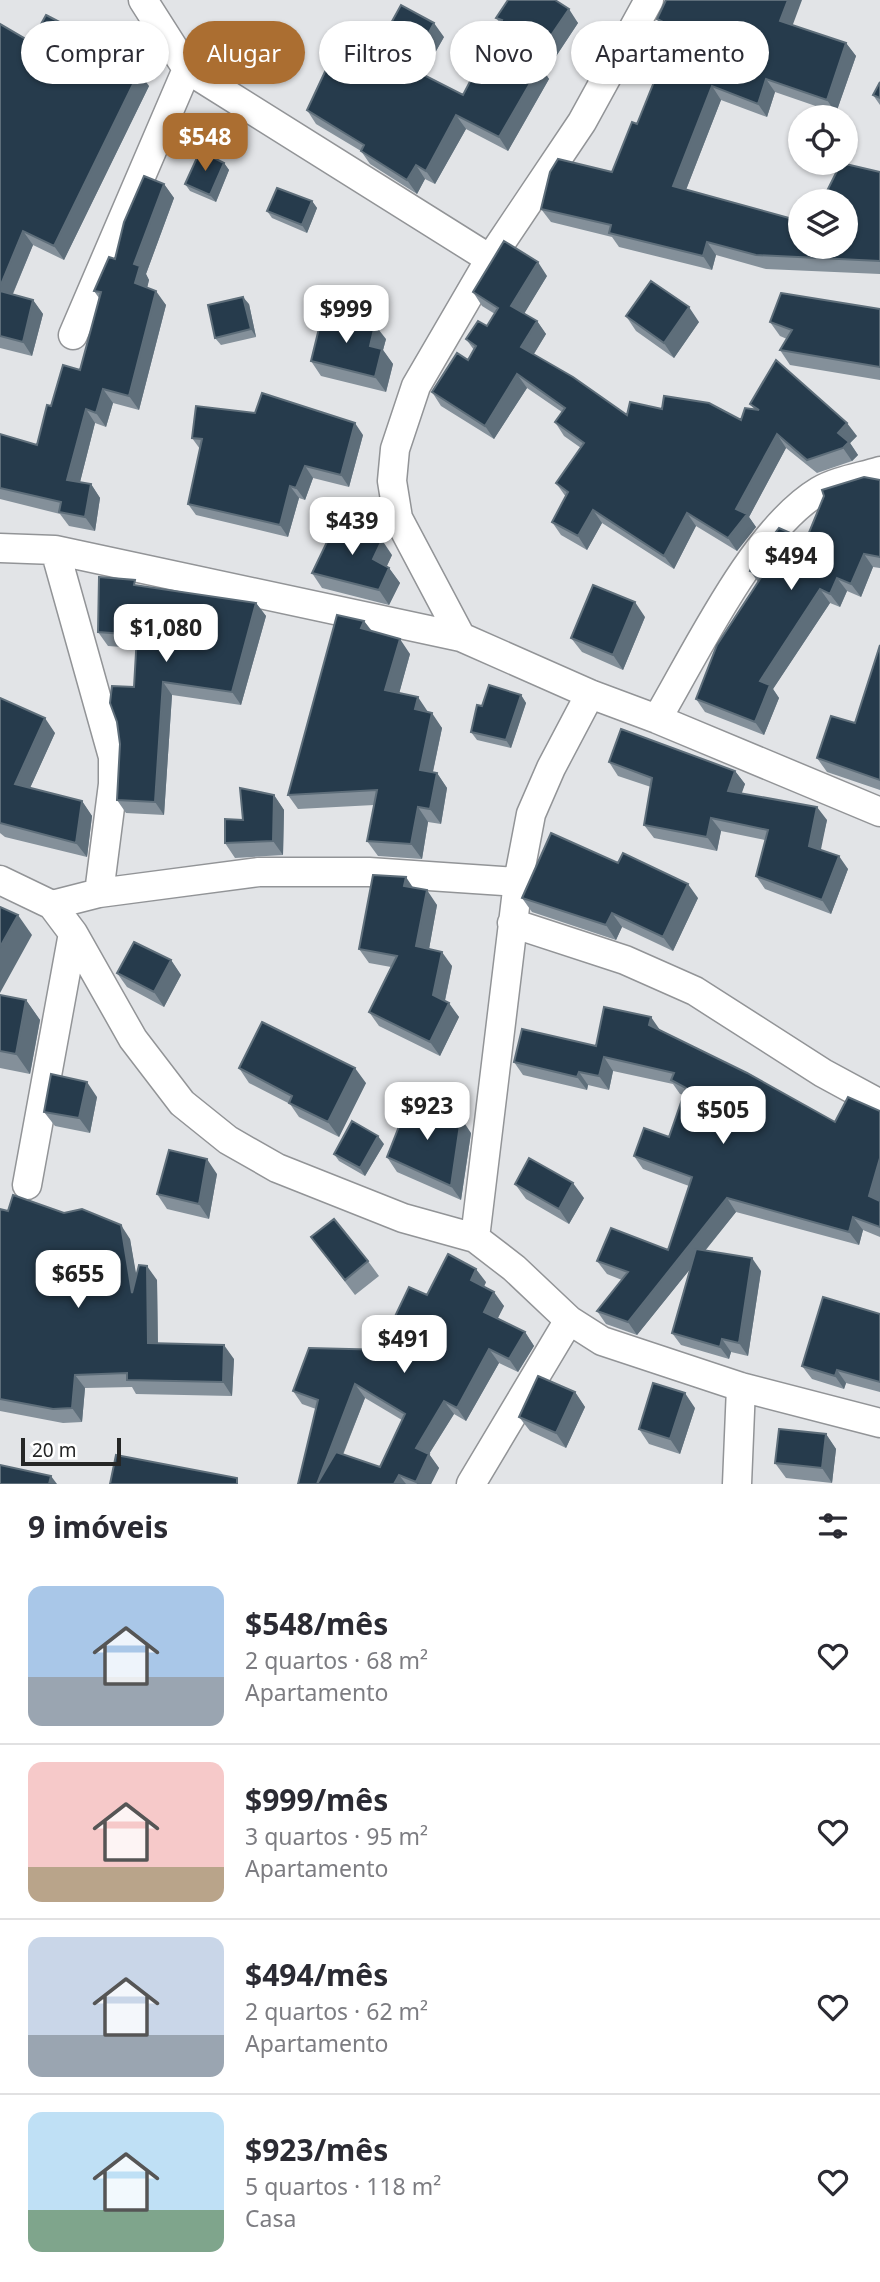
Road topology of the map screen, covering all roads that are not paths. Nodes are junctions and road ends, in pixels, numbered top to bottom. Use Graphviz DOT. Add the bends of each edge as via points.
graph roads {
  1 [pos="142,0"];
  2 [pos="649,0"];
  3 [pos="183,63"];
  4 [pos="183,78"];
  5 [pos="211,84"];
  6 [pos="490,258"];
  7 [pos="73,335"];
  8 [pos="880,471"];
  9 [pos="0,548"];
  10 [pos="55,550"];
  11 [pos="461,638"];
  12 [pos="590,694"];
  13 [pos="657,719"];
  14 [pos="880,812"];
  15 [pos="0,880"];
  16 [pos="518,882"];
  17 [pos="99,893"];
  18 [pos="52,905"];
  19 [pos="512,923"];
  20 [pos="73,933"];
  21 [pos="880,1104"];
  22 [pos="27,1185"];
  23 [pos="475,1238"];
  24 [pos="569,1320"];
  25 [pos="741,1387"];
  26 [pos="880,1423"];
  27 [pos="471,1484"];
  28 [pos="737,1484"];
  1 -- 3 [label="street"];
  2 -- 6 [label="street" via="582,122"];
  4 -- 7 [label="street"];
  5 -- 6 [label="street"];
  6 -- 11 [label="street" via="412,396 395,449 392,481 398,518"];
  8 -- 13 [label="street" via="821,490 794,508 752,558"];
  9 -- 10 [label="street"];
  10 -- 11 [label="street"];
  10 -- 17 [label="street" via="113,757"];
  11 -- 12 [label="street"];
  12 -- 13 [label="street"];
  12 -- 16 [label="street" via="531,814"];
  13 -- 14 [label="street"];
  15 -- 18 [label="street"];
  16 -- 17 [label="street" via="369,872 259,872"];
  16 -- 19 [label="street"];
  17 -- 18 [label="street"];
  18 -- 20 [label="street"];
  19 -- 21 [label="street" via="625,960 695,991"];
  19 -- 23 [label="street"];
  20 -- 22 [label="street"];
  20 -- 23 [label="street" via="133,1039 182,1103 228,1140 277,1168 403,1219"];
  23 -- 24 [label="street"];
  24 -- 25 [label="street" via="602,1341"];
  24 -- 27 [label="street"];
  25 -- 26 [label="street"];
  25 -- 28 [label="street"];
}
